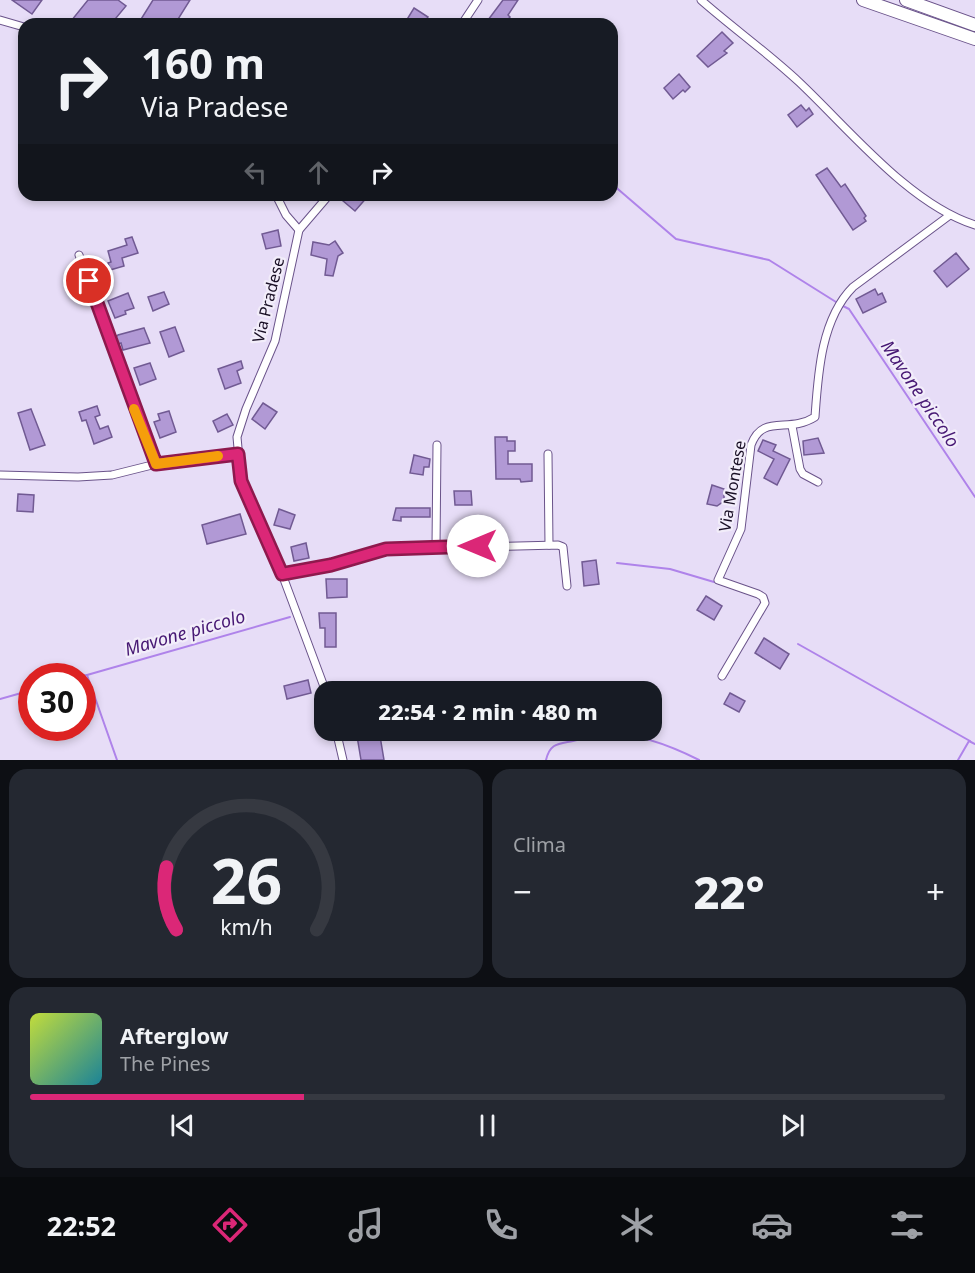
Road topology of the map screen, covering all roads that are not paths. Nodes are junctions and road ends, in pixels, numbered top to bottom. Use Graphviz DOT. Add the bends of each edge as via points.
graph roads {
  1 [pos="478,0"];
  2 [pos="701,0"];
  3 [pos="863,0"];
  4 [pos="906,0"];
  5 [pos="466,18"];
  6 [pos="0,20"];
  7 [pos="18,25"];
  8 [pos="975,25"];
  9 [pos="975,39"];
  10 [pos="279,201"];
  11 [pos="324,201"];
  12 [pos="950,214"];
  13 [pos="975,225"];
  14 [pos="299,230"];
  15 [pos="79,255"];
  16 [pos="792,426"];
  17 [pos="437,445"];
  18 [pos="238,454"];
  19 [pos="548,454"];
  20 [pos="156,464"];
  21 [pos="0,475"];
  22 [pos="818,482"];
  23 [pos="549,545"];
  24 [pos="436,547"];
  25 [pos="282,574"];
  26 [pos="567,586"];
  27 [pos="722,676"];
  28 [pos="322,681"];
  29 [pos="338,741"];
  30 [pos="342,760"];
  1 -- 5 [label="street"];
  2 -- 12 [label="street" via="798,81 903,182"];
  3 -- 9 [label="highway"];
  4 -- 8 [label="highway"];
  6 -- 7 [label="street"];
  10 -- 14 [label="street"];
  11 -- 14 [label="street, Via Pradese"];
  12 -- 13 [label="street"];
  12 -- 16 [label="street, Via Montese" via="842,298 819,362 815,417"];
  14 -- 18 [label="street, Via Pradese" via="275,341 241,423"];
  15 -- 20 [label="street"];
  16 -- 22 [label="street" via="800,469"];
  16 -- 27 [label="street, Via Montese" via="767,426 755,434 751,445 741,529 718,580 758,594 765,603"];
  17 -- 24 [label="street"];
  18 -- 20 [label="street"];
  18 -- 25 [label="street, Via Pradese" via="241,481"];
  19 -- 23 [label="street"];
  20 -- 21 [label="street" via="112,475"];
  23 -- 24 [label="street"];
  23 -- 26 [label="street" via="563,547"];
  24 -- 25 [label="street" via="386,549"];
  25 -- 28 [label="street, Via Pradese"];
  29 -- 30 [label="street"];
}
